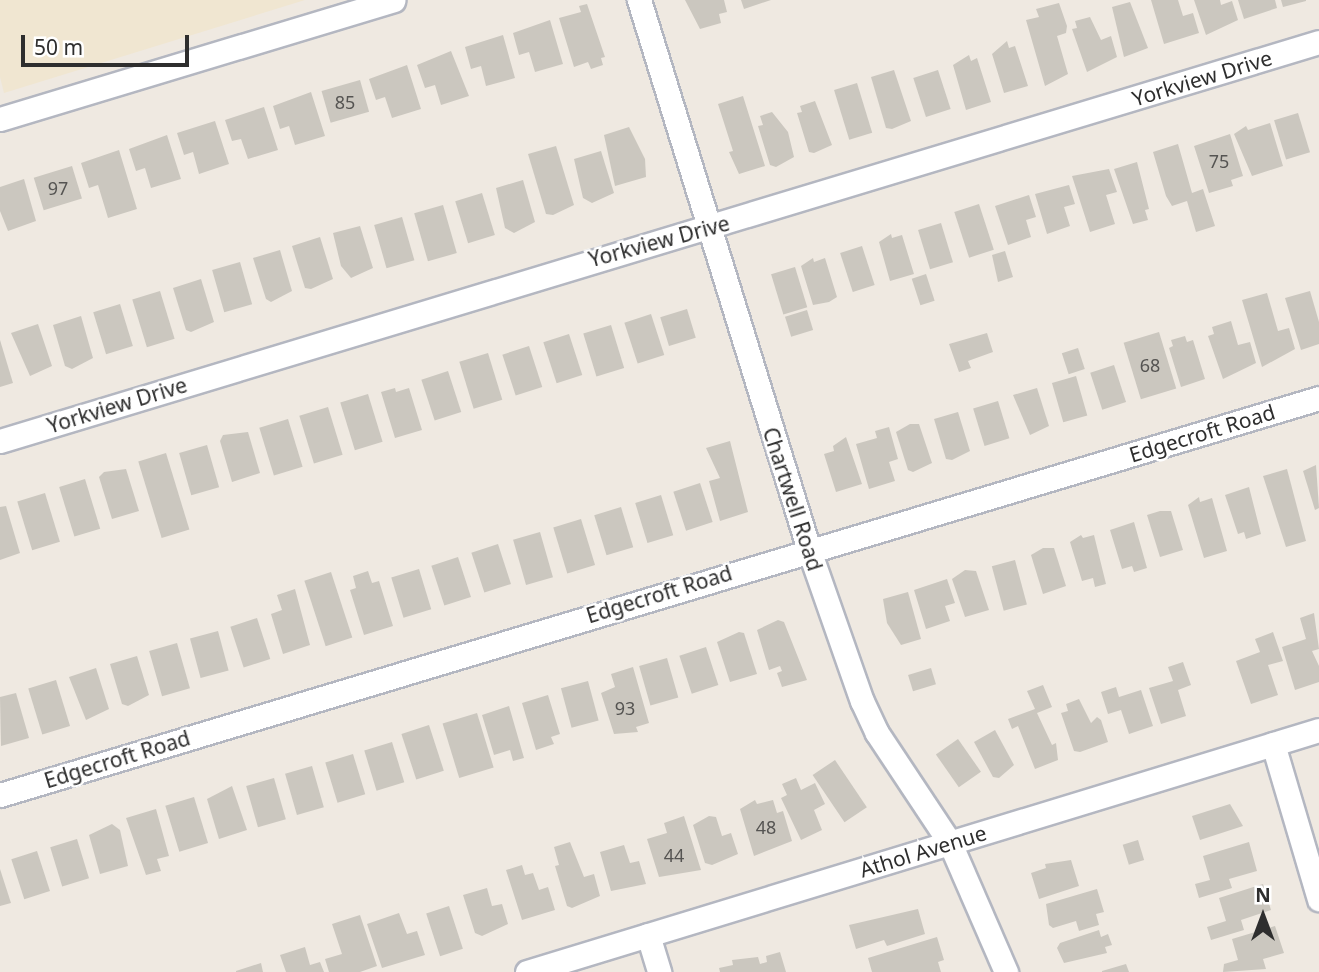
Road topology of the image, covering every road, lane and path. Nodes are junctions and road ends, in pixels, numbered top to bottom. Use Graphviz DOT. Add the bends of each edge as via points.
graph roads {
  1 [pos="393,0"];
  2 [pos="639,0"];
  3 [pos="1319,42"];
  4 [pos="0,119"];
  5 [pos="707,226"];
  6 [pos="1319,398"];
  7 [pos="0,441"];
  8 [pos="809,550"];
  9 [pos="1319,730"];
  10 [pos="1273,744"];
  11 [pos="0,795"];
  12 [pos="950,843"];
  13 [pos="1319,899"];
  14 [pos="648,935"];
  15 [pos="527,972"];
  16 [pos="659,972"];
  17 [pos="1006,972"];
  1 -- 4 [label="street"];
  2 -- 5 [label="street, Chartwell Road"];
  3 -- 5 [label="street, Yorkview Drive"];
  5 -- 7 [label="street, Yorkview Drive"];
  5 -- 8 [label="street, Chartwell Road"];
  6 -- 8 [label="street, Edgecroft Road"];
  8 -- 11 [label="street, Edgecroft Road"];
  8 -- 12 [label="street, Chartwell Road" via="877,733"];
  9 -- 10 [label="street, Athol Avenue"];
  10 -- 12 [label="street, Athol Avenue"];
  10 -- 13 [label="street"];
  12 -- 14 [label="street, Athol Avenue"];
  12 -- 17 [label="street, Chartwell Road"];
  14 -- 15 [label="street, Athol Avenue"];
  14 -- 16 [label="street"];
}
